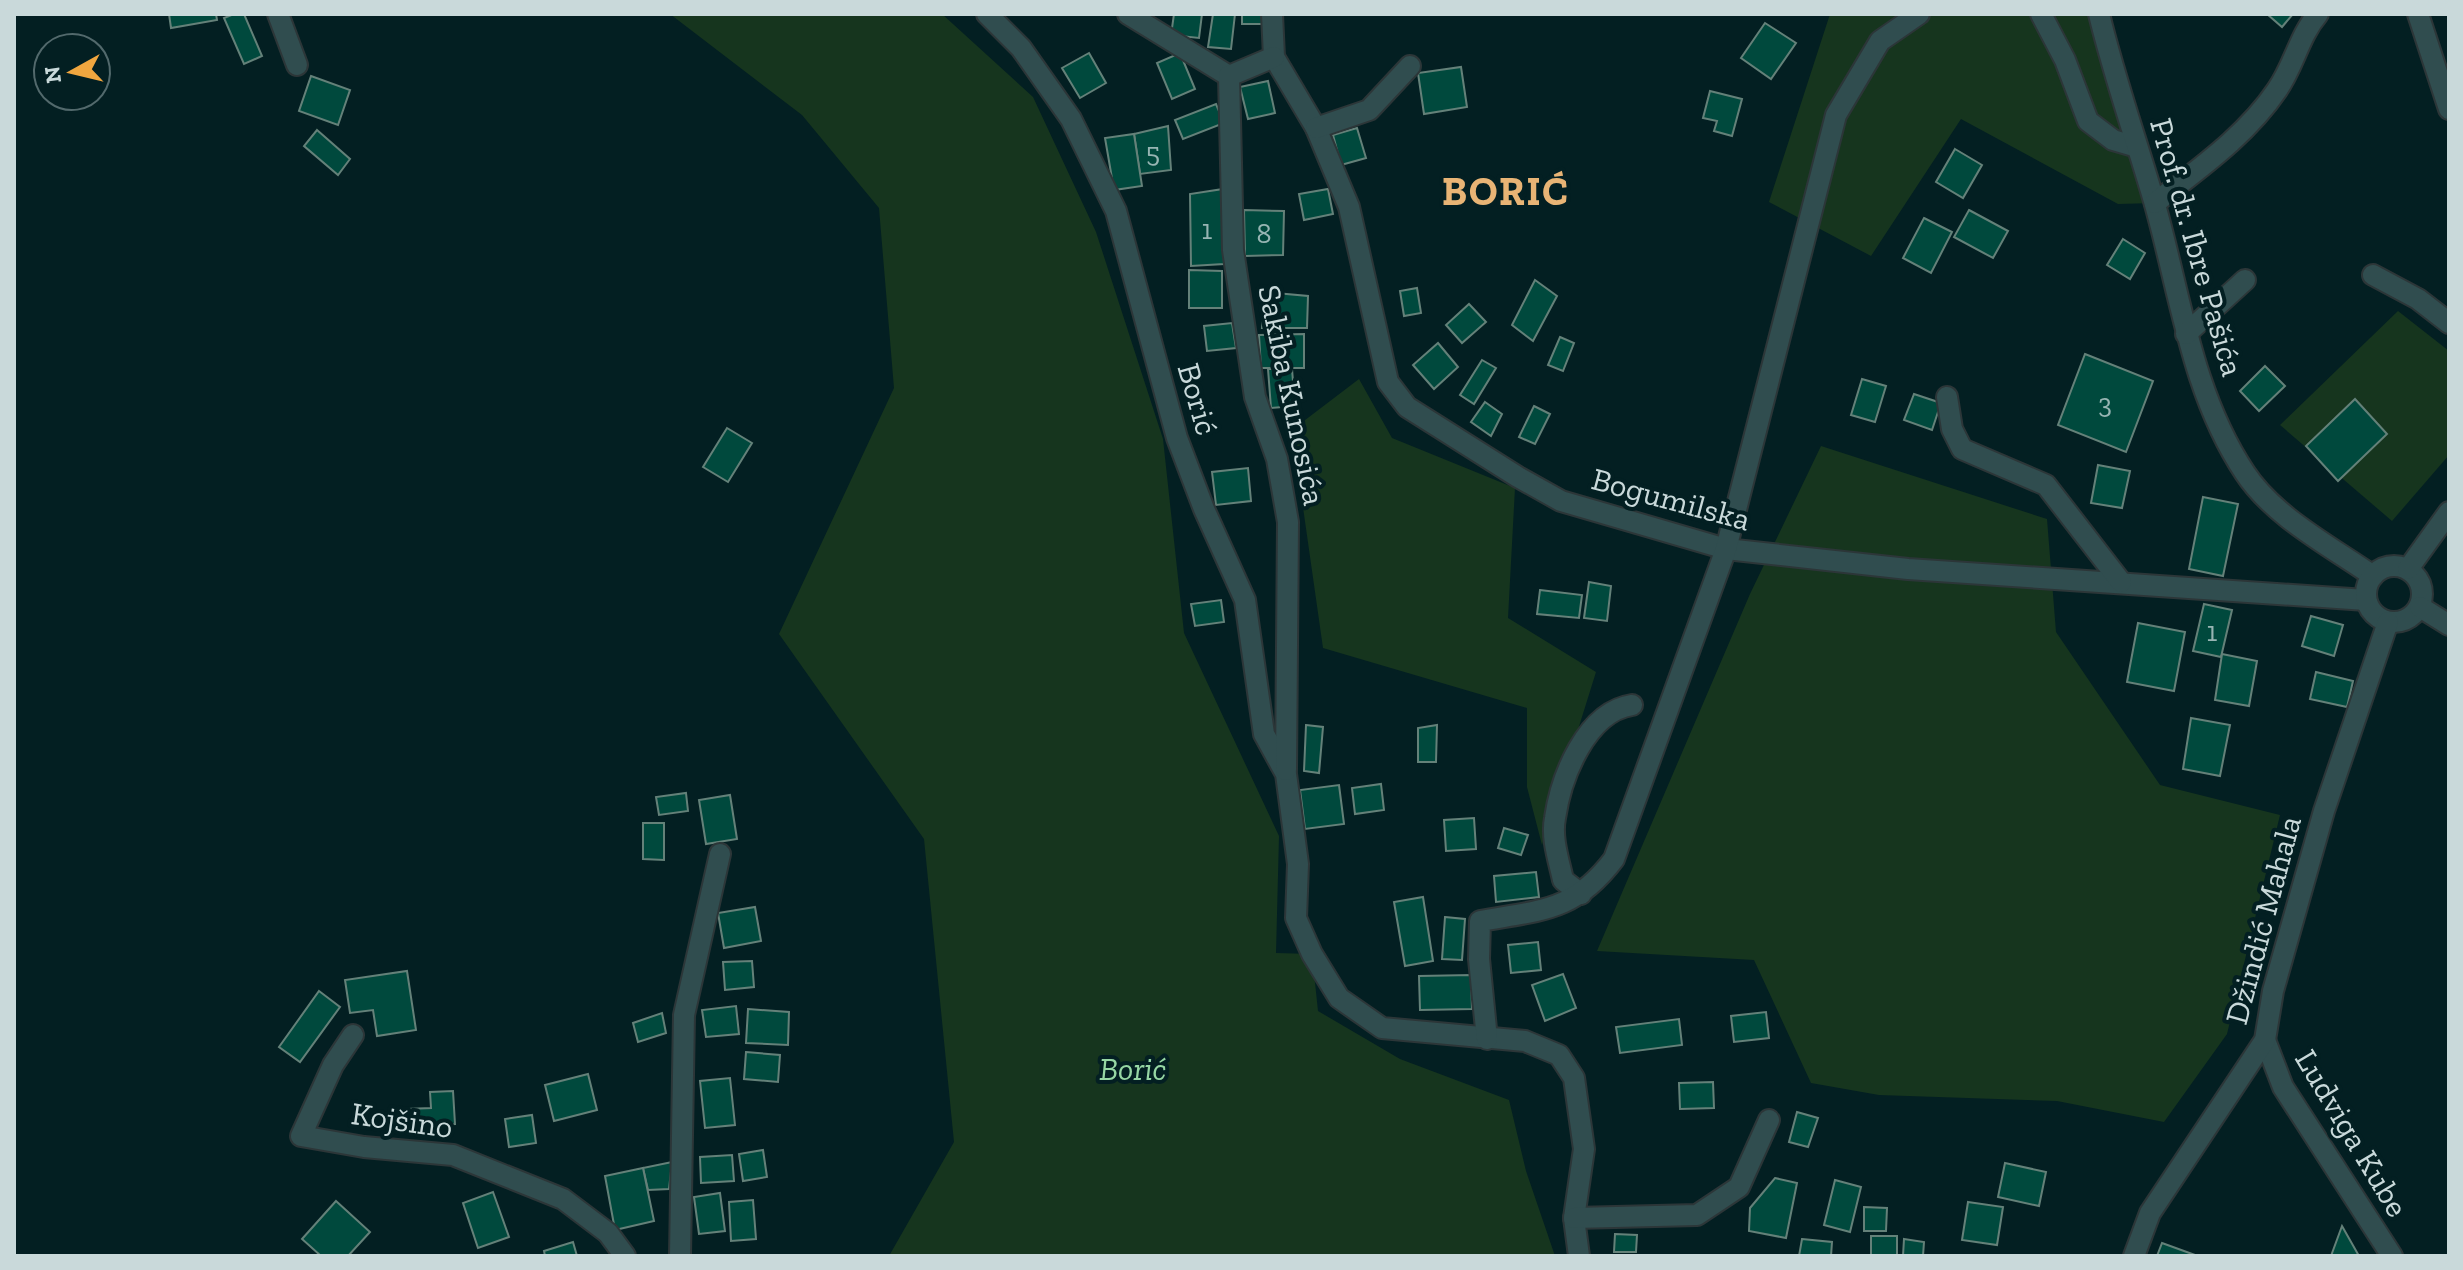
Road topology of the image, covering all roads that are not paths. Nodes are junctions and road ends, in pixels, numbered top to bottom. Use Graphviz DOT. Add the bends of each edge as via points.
graph roads {
  1 [pos="278,14"];
  2 [pos="987,14"];
  3 [pos="1128,14"];
  4 [pos="1272,14"];
  5 [pos="1919,14"];
  6 [pos="2041,14"];
  7 [pos="2099,14"];
  8 [pos="2318,14"];
  9 [pos="2418,14"];
  10 [pos="1274,57"];
  11 [pos="297,65"];
  12 [pos="1410,66"];
  13 [pos="1229,76"];
  14 [pos="2449,109"];
  15 [pos="1316,128"];
  16 [pos="2137,147"];
  17 [pos="2155,203"];
  18 [pos="2373,275"];
  19 [pos="2245,280"];
  20 [pos="2449,323"];
  21 [pos="2186,334"];
  22 [pos="1947,397"];
  23 [pos="2449,512"];
  24 [pos="1726,549"];
  25 [pos="2408,569"];
  26 [pos="2373,576"];
  27 [pos="2121,582"];
  28 [pos="2366,600"];
  29 [pos="2420,607"];
  30 [pos="2388,622"];
  31 [pos="2449,625"];
  32 [pos="1632,705"];
  33 [pos="1286,774"];
  34 [pos="720,854"];
  35 [pos="1581,894"];
  36 [pos="353,1035"];
  37 [pos="1487,1039"];
  38 [pos="2265,1040"];
  39 [pos="1769,1120"];
  40 [pos="1574,1218"];
  41 [pos="625,1256"];
  42 [pos="680,1256"];
  43 [pos="1579,1256"];
  44 [pos="2134,1256"];
  45 [pos="2392,1256"];
  1 -- 11 [label="street"];
  2 -- 33 [label="street, Borić" via="1021,48 1071,119 1116,211 1177,438 1245,600 1264,734"];
  3 -- 13 [label="street"];
  4 -- 10 [label="street, Bogumilska"];
  5 -- 24 [label="street" via="1880,41 1836,115"];
  6 -- 16 [label="street" via="2088,121 2113,140"];
  7 -- 16 [label="street, Prof. dr. Ibre Pašića"];
  8 -- 17 [label="street" via="2278,89 2258,113 2237,137"];
  9 -- 14 [label="street"];
  10 -- 13 [label="street"];
  10 -- 15 [label="street, Bogumilska"];
  12 -- 15 [label="street" via="1369,110"];
  13 -- 33 [label="street, Sakiba Kunosića" via="1233,250 1255,397 1277,459 1288,522"];
  15 -- 24 [label="street, Bogumilska" via="1349,207 1388,382 1407,407 1561,501"];
  16 -- 17 [label="street, Prof. dr. Ibre Pašića"];
  17 -- 21 [label="street, Prof. dr. Ibre Pašića"];
  18 -- 20 [label="street"];
  19 -- 21 [label="street"];
  21 -- 26 [label="street, Prof. dr. Ibre Pašića" via="2245,474 2286,515"];
  22 -- 27 [label="street" via="1952,429 1962,449 2046,485"];
  23 -- 25 [label="street"];
  24 -- 27 [label="street, Bogumilska" via="1908,569"];
  24 -- 35 [label="street" via="1614,859"];
  25 -- 26 [label="street" via="2390,566"];
  25 -- 29 [label="street" via="2421,583"];
  26 -- 28 [label="street"];
  27 -- 28 [label="street, Bogumilska"];
  28 -- 30 [label="street" via="2375,615"];
  29 -- 30 [label="street" via="2411,618"];
  29 -- 31 [label="street"];
  30 -- 38 [label="street, Džindić Mahala" via="2319,826 2273,991"];
  32 -- 35 [label="street" via="1619,707 1590,730 1554,819 1563,880"];
  33 -- 37 [label="street, Borić" via="1298,864 1296,918 1339,998 1382,1028"];
  34 -- 42 [label="street" via="684,1015"];
  35 -- 37 [label="street" via="1555,908 1480,921"];
  36 -- 41 [label="street, Kojšino" via="333,1065 301,1136 453,1155 563,1199 608,1233"];
  37 -- 40 [label="street, Borić" via="1525,1041 1559,1055 1574,1078 1584,1149"];
  38 -- 44 [label="street, Džindić Mahala" via="2150,1213"];
  38 -- 45 [label="street, Ludviga Kube" via="2283,1087"];
  39 -- 40 [label="street" via="1739,1187 1697,1215"];
  40 -- 43 [label="street, Borić"];
}
